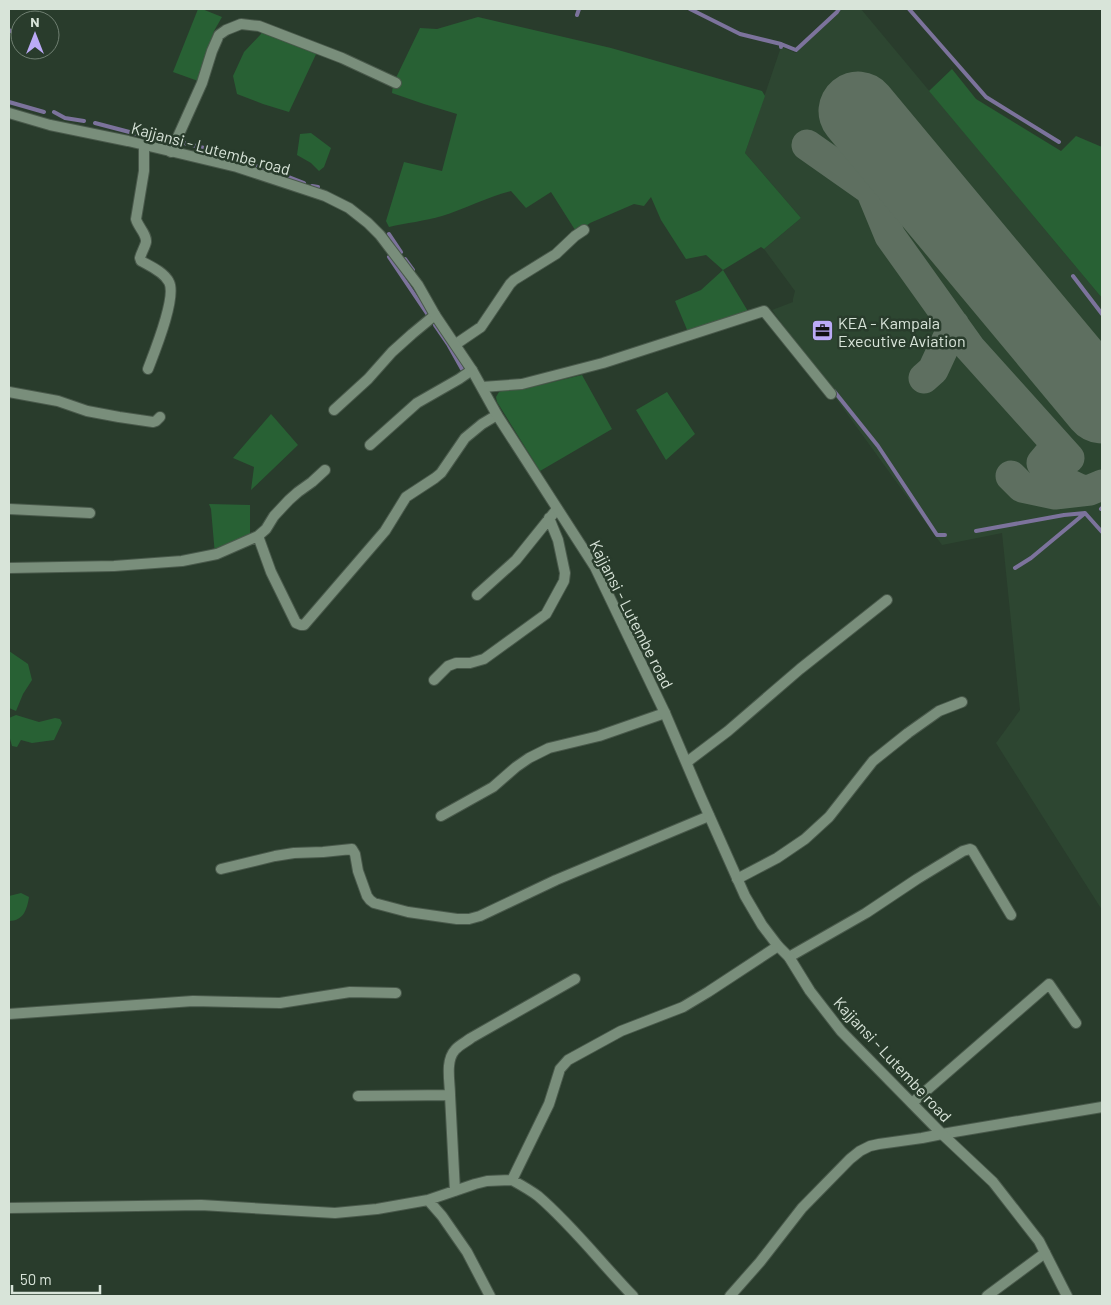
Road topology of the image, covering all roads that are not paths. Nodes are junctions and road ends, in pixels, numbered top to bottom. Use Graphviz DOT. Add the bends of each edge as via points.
graph roads {
  1 [pos="396,83"];
  2 [pos="9,113"];
  3 [pos="144,145"];
  4 [pos="171,152"];
  5 [pos="584,230"];
  6 [pos="435,315"];
  7 [pos="456,344"];
  8 [pos="148,369"];
  9 [pos="472,370"];
  10 [pos="482,387"];
  11 [pos="9,392"];
  12 [pos="831,394"];
  13 [pos="334,410"];
  14 [pos="497,415"];
  15 [pos="160,417"];
  16 [pos="370,445"];
  17 [pos="325,470"];
  18 [pos="9,509"];
  19 [pos="557,509"];
  20 [pos="90,513"];
  21 [pos="549,518"];
  22 [pos="258,536"];
  23 [pos="9,568"];
  24 [pos="477,595"];
  25 [pos="886,600"];
  26 [pos="434,680"];
  27 [pos="962,702"];
  28 [pos="665,713"];
  29 [pos="687,762"];
  30 [pos="441,816"];
  31 [pos="709,816"];
  32 [pos="221,869"];
  33 [pos="737,879"];
  34 [pos="1011,915"];
  35 [pos="778,946"];
  36 [pos="789,958"];
  37 [pos="576,980"];
  38 [pos="396,993"];
  39 [pos="9,1014"];
  40 [pos="1076,1023"];
  41 [pos="450,1095"];
  42 [pos="358,1096"];
  43 [pos="912,1103"];
  44 [pos="1102,1107"];
  45 [pos="942,1134"];
  46 [pos="512,1180"];
  47 [pos="455,1191"];
  48 [pos="428,1200"];
  49 [pos="9,1208"];
  50 [pos="1045,1253"];
  51 [pos="490,1296"];
  52 [pos="633,1296"];
  53 [pos="730,1296"];
  54 [pos="987,1296"];
  55 [pos="1067,1296"];
  1 -- 4 [label="street" via="260,26 241,24 219,35"];
  2 -- 3 [label="street, Kajjansi - Lutembe road"];
  3 -- 4 [label="street, Kajjansi - Lutembe road"];
  3 -- 8 [label="street" via="144,171 136,219 146,241 140,258 166,278 171,287 163,328"];
  4 -- 6 [label="street, Kajjansi - Lutembe road" via="238,167 325,196 349,208 392,249"];
  5 -- 7 [label="street" via="556,254 514,280 481,327"];
  6 -- 7 [label="street, Kajjansi - Lutembe road"];
  6 -- 13 [label="street"];
  7 -- 9 [label="street, Kajjansi - Lutembe road"];
  9 -- 10 [label="street, Kajjansi - Lutembe road"];
  9 -- 16 [label="street" via="417,403"];
  10 -- 12 [label="street" via="522,384 594,365 764,311"];
  10 -- 14 [label="street, Kajjansi - Lutembe road"];
  11 -- 15 [label="street" via="119,417 153,422"];
  14 -- 19 [label="street, Kajjansi - Lutembe road"];
  14 -- 22 [label="street" via="465,438 435,478 406,498 385,531 304,625 298,624 292,614"];
  17 -- 22 [label="street" via="289,500"];
  18 -- 20 [label="street"];
  19 -- 21 [label="street"];
  19 -- 28 [label="street, Kajjansi - Lutembe road" via="595,567"];
  21 -- 24 [label="street" via="516,560"];
  21 -- 26 [label="street" via="565,573 546,614 484,659 448,666"];
  22 -- 23 [label="street" via="217,554 182,561"];
  25 -- 29 [label="street"];
  27 -- 33 [label="street" via="939,711 873,761 829,817 805,839"];
  28 -- 29 [label="street, Kajjansi - Lutembe road"];
  28 -- 30 [label="street" via="599,736 549,748 516,767 493,787"];
  29 -- 31 [label="street, Kajjansi - Lutembe road"];
  31 -- 32 [label="street" via="468,919 408,912 370,900 352,849 294,853"];
  31 -- 33 [label="street, Kajjansi - Lutembe road"];
  33 -- 35 [label="street, Kajjansi - Lutembe road" via="762,925"];
  34 -- 36 [label="street" via="970,848"];
  35 -- 36 [label="street, Kajjansi - Lutembe road"];
  35 -- 46 [label="street" via="683,1007 621,1031 568,1060 560,1069 549,1104"];
  36 -- 43 [label="street, Kajjansi - Lutembe road" via="841,1030"];
  37 -- 41 [label="street" via="456,1048 450,1057"];
  38 -- 39 [label="street" via="350,992 280,1003 193,1001"];
  40 -- 43 [label="street" via="1049,984"];
  41 -- 42 [label="street"];
  41 -- 47 [label="street"];
  43 -- 45 [label="street, Kajjansi - Lutembe road"];
  44 -- 45 [label="street"];
  45 -- 50 [label="street, Kajjansi - Lutembe road" via="993,1182"];
  45 -- 53 [label="street" via="870,1146 860,1151 802,1208"];
  46 -- 47 [label="street" via="487,1181"];
  46 -- 52 [label="street" via="536,1195 572,1228"];
  47 -- 48 [label="street"];
  48 -- 49 [label="street" via="335,1213 201,1206"];
  48 -- 51 [label="street" via="467,1252"];
  50 -- 54 [label="street"];
  50 -- 55 [label="street, Kajjansi - Lutembe road"];
}
